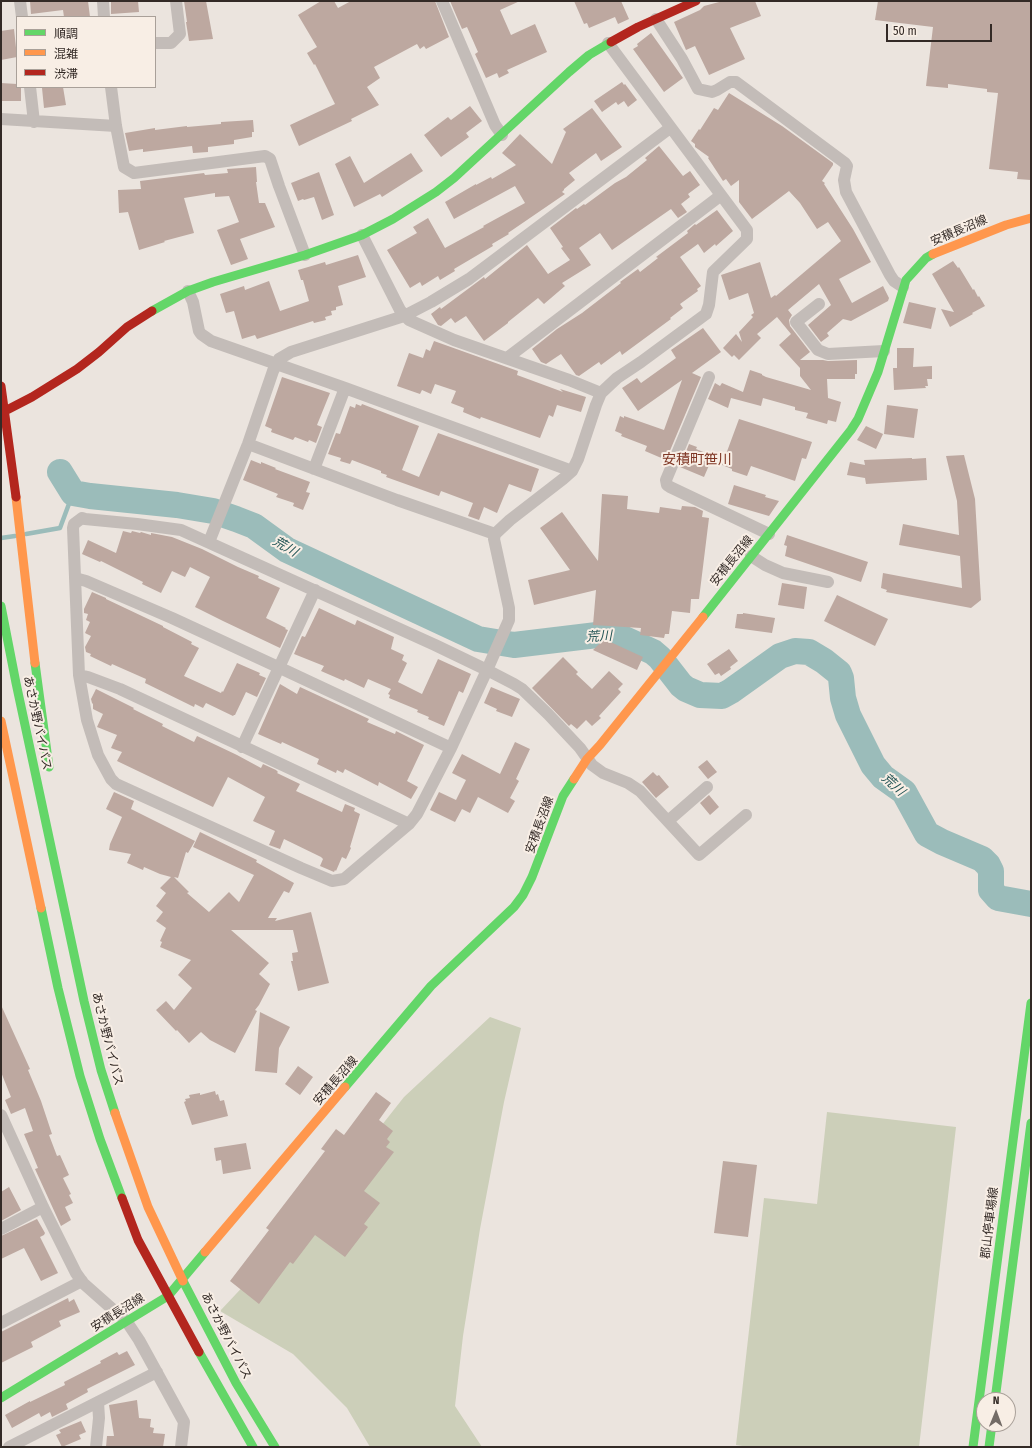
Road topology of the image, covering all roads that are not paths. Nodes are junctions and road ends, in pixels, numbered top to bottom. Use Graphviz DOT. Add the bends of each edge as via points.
graph roads {
  1 [pos="20,1"];
  2 [pos="103,1"];
  3 [pos="176,1"];
  4 [pos="442,1"];
  5 [pos="696,1"];
  6 [pos="22,16"];
  7 [pos="104,16"];
  8 [pos="656,19"];
  9 [pos="156,42"];
  10 [pos="608,43"];
  11 [pos="30,88"];
  12 [pos="112,88"];
  13 [pos="1,118"];
  14 [pos="34,122"];
  15 [pos="116,126"];
  16 [pos="670,128"];
  17 [pos="502,134"];
  18 [pos="720,196"];
  19 [pos="1031,218"];
  20 [pos="362,234"];
  21 [pos="305,255"];
  22 [pos="903,287"];
  23 [pos="188,291"];
  24 [pos="819,304"];
  25 [pos="404,316"];
  26 [pos="884,351"];
  27 [pos="507,358"];
  28 [pos="276,364"];
  29 [pos="709,377"];
  30 [pos="1,386"];
  31 [pos="345,388"];
  32 [pos="601,393"];
  33 [pos="3,412"];
  34 [pos="248,444"];
  35 [pos="314,469"];
  36 [pos="572,471"];
  37 [pos="495,534"];
  38 [pos="769,534"];
  39 [pos="209,542"];
  40 [pos="750,556"];
  41 [pos="75,578"];
  42 [pos="828,582"];
  43 [pos="315,590"];
  44 [pos="1,606"];
  45 [pos="278,667"];
  46 [pos="487,670"];
  47 [pos="79,675"];
  48 [pos="1,721"];
  49 [pos="242,747"];
  50 [pos="451,748"];
  51 [pos="587,759"];
  52 [pos="50,780"];
  53 [pos="707,787"];
  54 [pos="746,815"];
  55 [pos="668,821"];
  56 [pos="409,824"];
  57 [pos="30,899"];
  58 [pos="74,909"];
  59 [pos="48,941"];
  60 [pos="75,959"];
  61 [pos="1031,1003"];
  62 [pos="1,1115"];
  63 [pos="1031,1123"];
  64 [pos="4,1127"];
  65 [pos="44,1207"];
  66 [pos="1,1229"];
  67 [pos="182,1278"];
  68 [pos="82,1281"];
  69 [pos="168,1296"];
  70 [pos="128,1322"];
  71 [pos="1,1323"];
  72 [pos="157,1372"];
  73 [pos="996,1392"];
  74 [pos="1,1398"];
  75 [pos="98,1402"];
  76 [pos="991,1432"];
  77 [pos="9,1447"];
  78 [pos="96,1447"];
  79 [pos="181,1447"];
  80 [pos="253,1447"];
  81 [pos="275,1447"];
  82 [pos="973,1447"];
  83 [pos="989,1447"];
  1 -- 6 [label="street"];
  2 -- 7 [label="street"];
  3 -- 9 [label="street" via="180,34 171,43"];
  4 -- 17 [label="street" via="495,125"];
  5 -- 8 [label="main road"];
  8 -- 10 [label="main road"];
  8 -- 22 [label="street" via="698,89 712,92 730,82 736,82 845,163 846,192 890,275"];
  10 -- 16 [label="street"];
  10 -- 17 [label="main road" via="569,72"];
  11 -- 14 [label="street"];
  12 -- 15 [label="street"];
  13 -- 14 [label="street"];
  14 -- 15 [label="street"];
  15 -- 21 [label="street" via="124,167 134,173 265,156 270,160"];
  16 -- 18 [label="street"];
  16 -- 25 [label="street" via="469,279"];
  17 -- 20 [label="main road" via="436,192 393,219"];
  18 -- 27 [label="street"];
  18 -- 32 [label="street" via="747,230 747,239 713,272 706,314 617,378"];
  19 -- 22 [label="main road, 安積長沼線" via="1006,224 926,258 912,272"];
  20 -- 21 [label="main road"];
  20 -- 25 [label="street"];
  21 -- 23 [label="main road"];
  22 -- 26 [label="main road, 安積長沼線"];
  23 -- 28 [label="street" via="199,331 211,342"];
  23 -- 33 [label="main road" via="128,327 77,369"];
  24 -- 26 [label="street" via="796,322 818,350 828,354"];
  25 -- 27 [label="street" via="416,324 454,340"];
  25 -- 28 [label="street" via="291,352 284,355"];
  26 -- 38 [label="main road, 安積長沼線" via="858,419"];
  27 -- 32 [label="street"];
  28 -- 31 [label="street"];
  28 -- 34 [label="street"];
  29 -- 38 [label="street" via="666,480 667,485"];
  30 -- 33 [label="main road"];
  31 -- 35 [label="street"];
  31 -- 36 [label="street"];
  32 -- 36 [label="street"];
  33 -- 52 [label="main road"];
  34 -- 35 [label="street"];
  34 -- 39 [label="street"];
  35 -- 37 [label="street"];
  36 -- 37 [label="street"];
  37 -- 46 [label="street" via="509,620"];
  38 -- 40 [label="main road, 安積長沼線"];
  39 -- 41 [label="street" via="181,530 82,518 73,528"];
  39 -- 43 [label="street"];
  40 -- 42 [label="street" via="783,573"];
  40 -- 51 [label="main road, 安積長沼線"];
  41 -- 45 [label="street" via="172,618"];
  41 -- 47 [label="street"];
  43 -- 45 [label="street"];
  43 -- 46 [label="street"];
  44 -- 60 [label="main road, あさか野バイパス"];
  45 -- 49 [label="street"];
  45 -- 50 [label="street"];
  46 -- 50 [label="street"];
  46 -- 51 [label="street" via="522,689 580,748"];
  47 -- 49 [label="street" via="120,689"];
  47 -- 56 [label="street" via="87,720 98,755 111,780 301,868 332,881 344,879"];
  48 -- 59 [label="main road"];
  49 -- 56 [label="street"];
  50 -- 56 [label="street" via="417,814"];
  51 -- 55 [label="street" via="596,769 636,788"];
  51 -- 67 [label="main road, 安積長沼線" via="563,796 532,877 514,907 435,982"];
  53 -- 55 [label="street"];
  54 -- 55 [label="street" via="699,855"];
  57 -- 59 [label="main road"];
  58 -- 60 [label="main road"];
  59 -- 69 [label="main road" via="80,1076 100,1139 138,1240"];
  60 -- 67 [label="main road, あさか野バイパス" via="101,1070 124,1142 148,1207"];
  61 -- 82 [label="main road, 郡山停車場線"];
  62 -- 64 [label="street"];
  63 -- 73 [label="main road"];
  64 -- 65 [label="street"];
  65 -- 66 [label="street"];
  65 -- 68 [label="street"];
  67 -- 69 [label="main road, 安積長沼線"];
  67 -- 81 [label="main road, あさか野バイパス" via="236,1383"];
  68 -- 70 [label="street"];
  68 -- 71 [label="street"];
  69 -- 70 [label="main road, 安積長沼線"];
  69 -- 80 [label="main road"];
  70 -- 72 [label="street"];
  70 -- 74 [label="main road, 安積長沼線"];
  72 -- 75 [label="street"];
  72 -- 79 [label="street" via="184,1422"];
  75 -- 77 [label="street"];
  75 -- 78 [label="street"];
  76 -- 83 [label="main road"];
}
